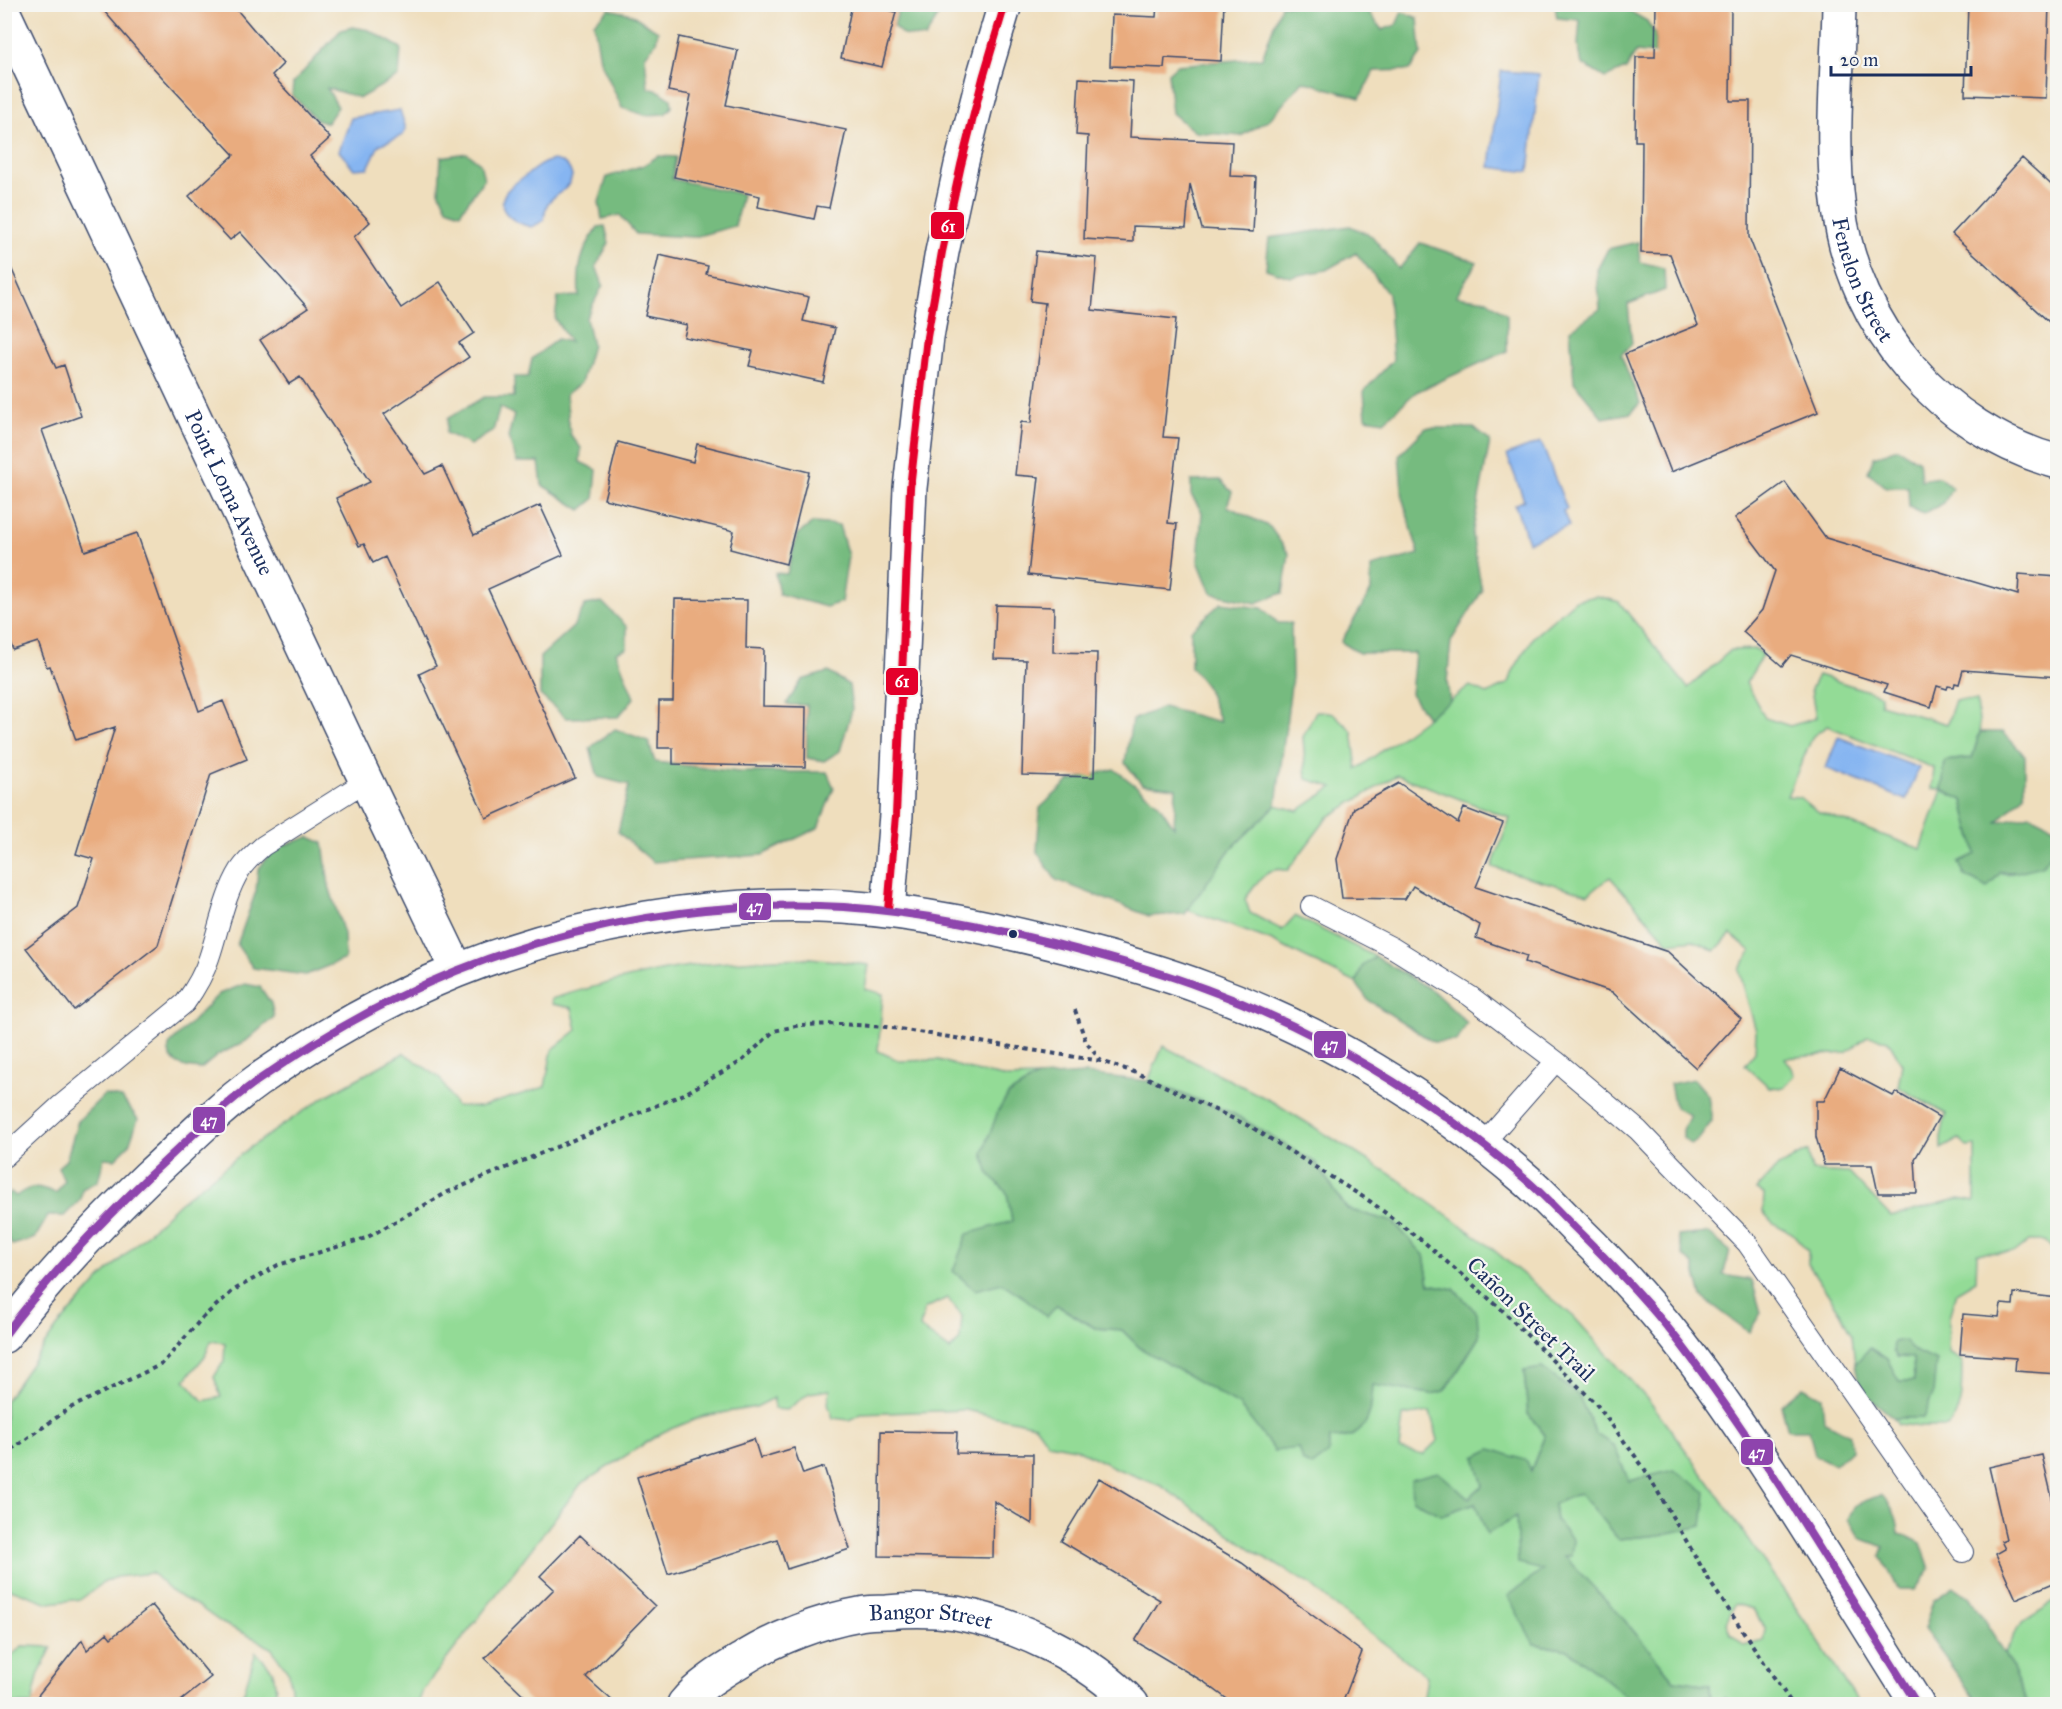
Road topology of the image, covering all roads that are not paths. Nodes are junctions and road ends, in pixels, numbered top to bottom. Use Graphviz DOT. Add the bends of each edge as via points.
graph roads {
  1 [pos="1005,4"];
  2 [pos="1839,4"];
  3 [pos="4,13"];
  4 [pos="2058,462"];
  5 [pos="366,782"];
  6 [pos="1311,906"];
  7 [pos="888,910"];
  8 [pos="458,970"];
  9 [pos="1556,1061"];
  10 [pos="1483,1144"];
  11 [pos="4,1157"];
  12 [pos="4,1336"];
  13 [pos="1963,1552"];
  14 [pos="684,1704"];
  15 [pos="1131,1704"];
  16 [pos="1917,1704"];
  1 -- 7 [label="street" via="961,165 927,337 910,489 896,815"];
  2 -- 4 [label="street, Fenelon Street" via="1837,194 1851,263 1872,313 1908,366 1947,404 1996,438"];
  3 -- 5 [label="street, Point Loma Avenue"];
  5 -- 8 [label="street, Point Loma Avenue"];
  5 -- 11 [label="lane" via="251,857 231,888 208,960 185,1003"];
  6 -- 9 [label="lane" via="1393,948 1470,996"];
  7 -- 8 [label="street" via="787,906 674,914 575,933"];
  7 -- 10 [label="street" via="971,923 1040,940 1124,961 1209,990 1296,1028 1350,1057"];
  8 -- 12 [label="street" via="326,1037 253,1084 100,1225"];
  9 -- 10 [label="lane"];
  9 -- 13 [label="lane" via="1638,1130 1747,1243"];
  10 -- 16 [label="street" via="1529,1182 1605,1258 1676,1338 1724,1403"];
  14 -- 15 [label="street, Bangor Street" via="717,1674 760,1647 860,1613 912,1610 955,1613 1044,1643 1080,1662"];
}
